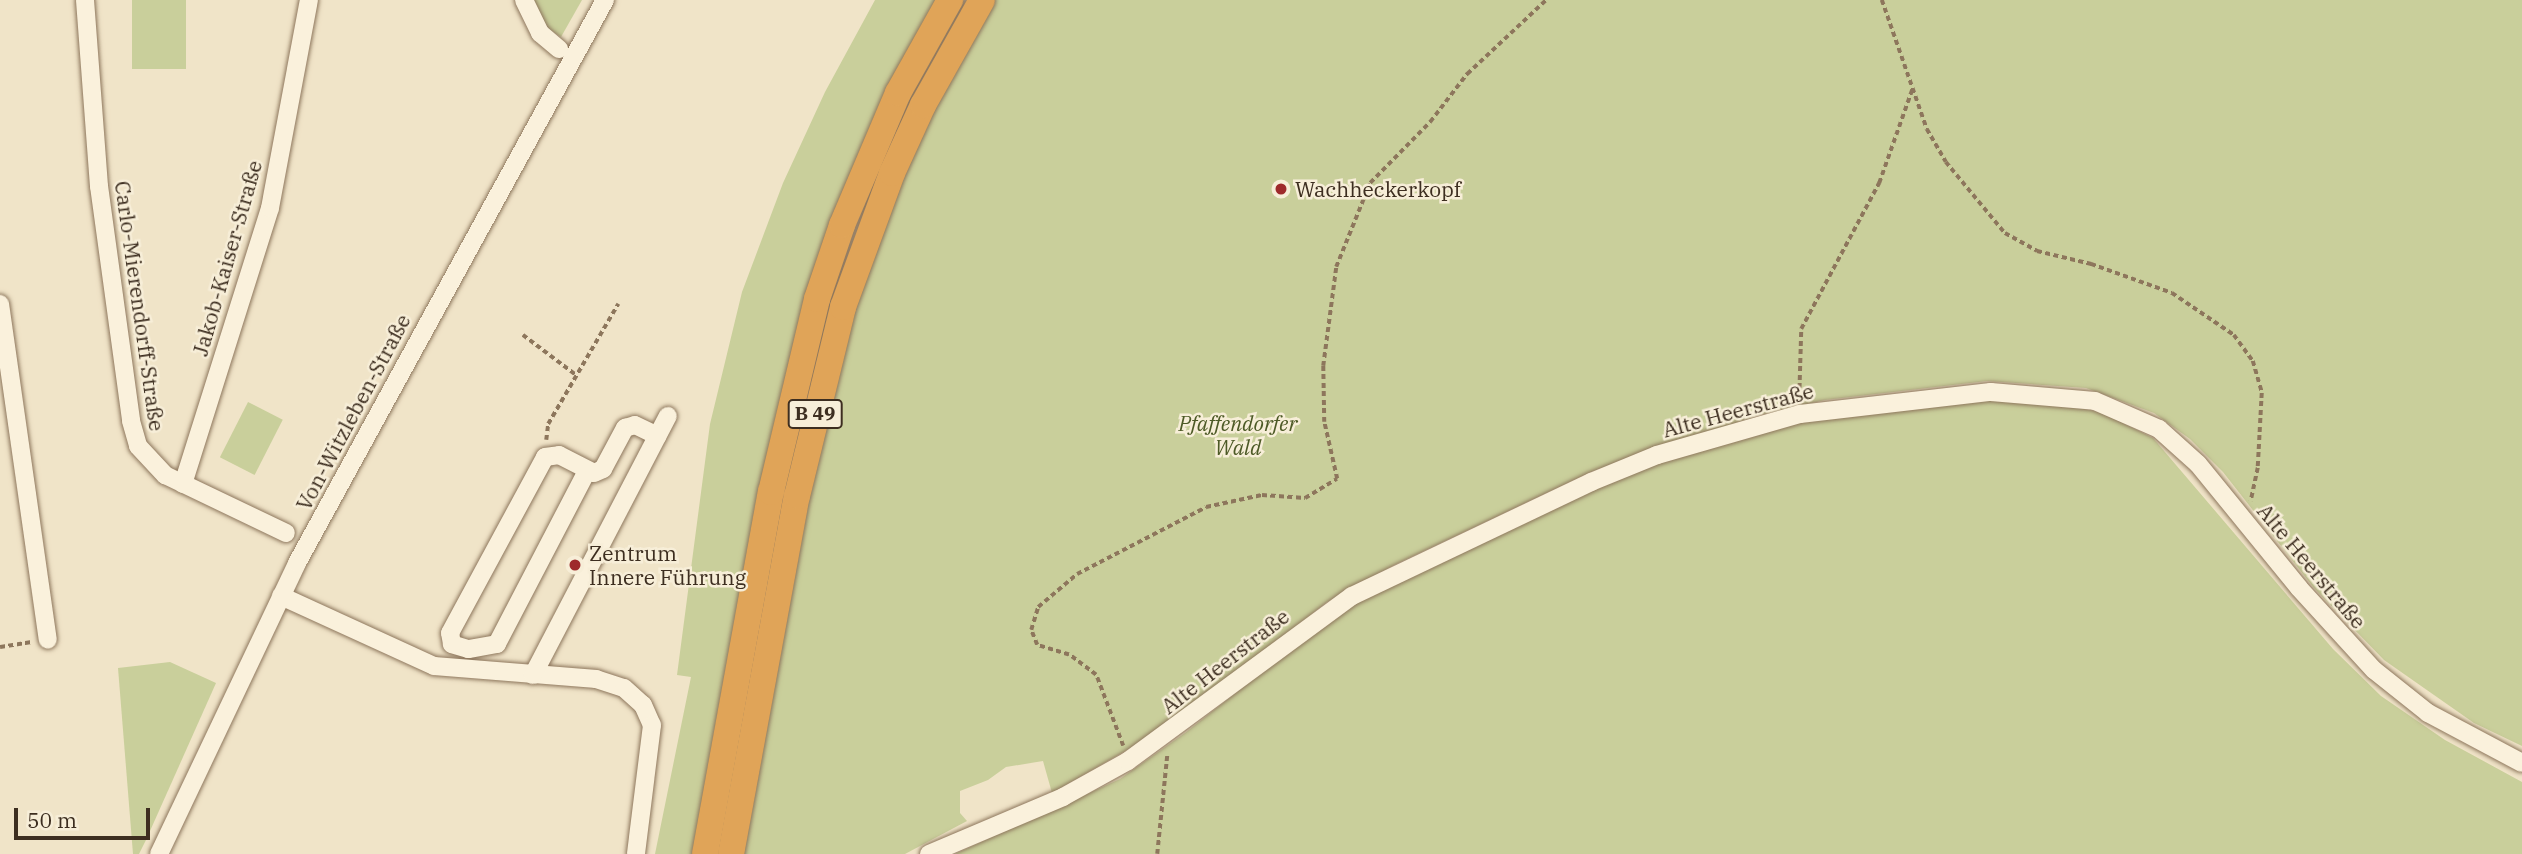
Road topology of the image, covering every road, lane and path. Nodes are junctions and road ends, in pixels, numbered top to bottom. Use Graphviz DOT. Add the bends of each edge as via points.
graph roads {
  1 [pos="85,0"];
  2 [pos="309,0"];
  3 [pos="524,0"];
  4 [pos="605,0"];
  5 [pos="950,0"];
  6 [pos="982,0"];
  7 [pos="1546,0"];
  8 [pos="1882,0"];
  9 [pos="559,49"];
  10 [pos="1912,88"];
  11 [pos="0,304"];
  12 [pos="618,304"];
  13 [pos="523,335"];
  14 [pos="576,375"];
  15 [pos="1800,414"];
  16 [pos="668,416"];
  17 [pos="658,436"];
  18 [pos="546,440"];
  19 [pos="587,471"];
  20 [pos="183,484"];
  21 [pos="2239,515"];
  22 [pos="286,533"];
  23 [pos="281,596"];
  24 [pos="48,640"];
  25 [pos="0,647"];
  26 [pos="533,675"];
  27 [pos="1167,735"];
  28 [pos="1128,761"];
  29 [pos="2522,764"];
  30 [pos="159,854"];
  31 [pos="636,854"];
  32 [pos="705,854"];
  33 [pos="731,854"];
  34 [pos="929,854"];
  35 [pos="1157,854"];
  1 -- 20 [label="street, Carlo-Mierendorff-Straße" via="96,154 131,421 145,457"];
  2 -- 20 [label="street, Jakob-Kaiser-Straße" via="270,208"];
  3 -- 9 [label="street" via="540,33"];
  4 -- 23 [label="street, Von-Witzleben-Straße"];
  5 -- 32 [label="highway, B 49" via="898,93 842,225 817,299 771,492"];
  6 -- 33 [label="highway, B 49" via="923,105 892,173 843,307 797,496"];
  7 -- 28 [label="path" via="1467,74 1430,122 1370,183 1336,267 1323,366 1324,422 1337,479 1305,498 1262,495 1206,507 1077,574 1038,607 1031,630 1037,645 1069,655 1096,676"];
  8 -- 10 [label="path"];
  10 -- 15 [label="path" via="1879,183 1801,329"];
  10 -- 21 [label="path" via="1946,162 2005,233 2037,251 2091,264 2172,293 2234,335 2253,361 2262,393 2258,468 2251,502"];
  11 -- 24 [label="street"];
  12 -- 14 [label="path"];
  13 -- 14 [label="path"];
  14 -- 18 [label="path" via="548,424"];
  15 -- 21 [label="street, Alte Heerstraße" via="1991,392 2095,401 2159,429 2198,464"];
  15 -- 27 [label="street, Alte Heerstraße" via="1636,463 1390,576 1292,637"];
  16 -- 17 [label="street"];
  17 -- 19 [label="street" via="628,426 603,469"];
  17 -- 26 [label="street"];
  19 -- 19 [label="street" via="559,455 542,461 450,632 452,644 468,649 497,644"];
  20 -- 22 [label="street, Carlo-Mierendorff-Straße"];
  21 -- 29 [label="street, Alte Heerstraße" via="2343,640 2374,670 2428,713"];
  23 -- 26 [label="street" via="419,662"];
  23 -- 30 [label="street, Von-Witzleben-Straße"];
  24 -- 25 [label="path"];
  26 -- 31 [label="street" via="611,682 633,695 649,713 652,740"];
  27 -- 28 [label="street, Alte Heerstraße"];
  27 -- 35 [label="path"];
  28 -- 34 [label="street, Alte Heerstraße" via="1063,797"];
}
